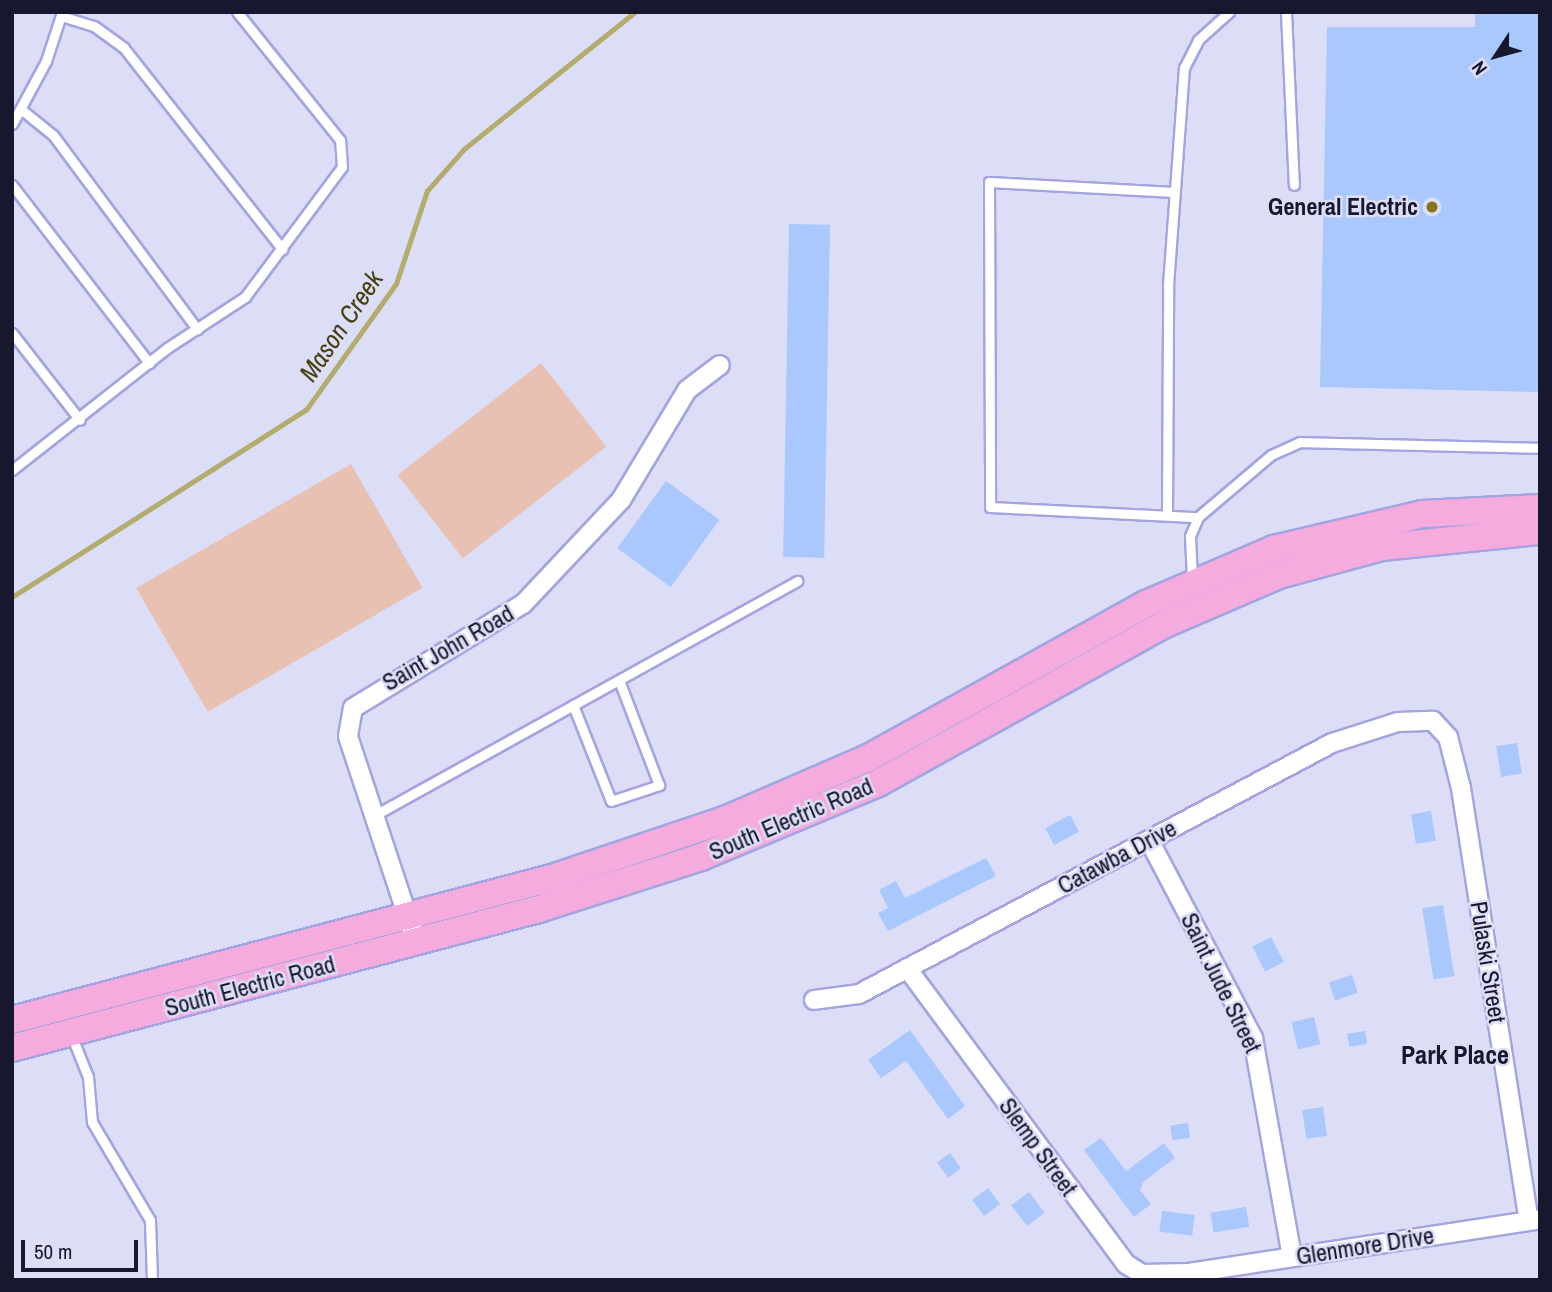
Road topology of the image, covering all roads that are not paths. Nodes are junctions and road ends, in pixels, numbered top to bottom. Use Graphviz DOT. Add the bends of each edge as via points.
graph roads {
  1 [pos="237,12"];
  2 [pos="1229,12"];
  3 [pos="1286,12"];
  4 [pos="62,14"];
  5 [pos="22,110"];
  6 [pos="12,124"];
  7 [pos="12,185"];
  8 [pos="1294,185"];
  9 [pos="1174,192"];
  10 [pos="282,250"];
  11 [pos="197,329"];
  12 [pos="12,333"];
  13 [pos="149,363"];
  14 [pos="720,365"];
  15 [pos="80,421"];
  16 [pos="1540,448"];
  17 [pos="12,470"];
  18 [pos="1540,508"];
  19 [pos="1167,514"];
  20 [pos="1198,517"];
  21 [pos="1540,531"];
  22 [pos="1192,580"];
  23 [pos="797,581"];
  24 [pos="1200,607"];
  25 [pos="619,680"];
  26 [pos="573,705"];
  27 [pos="1423,718"];
  28 [pos="375,816"];
  29 [pos="1149,840"];
  30 [pos="411,916"];
  31 [pos="416,942"];
  32 [pos="907,968"];
  33 [pos="814,1000"];
  34 [pos="64,1008"];
  35 [pos="12,1020"];
  36 [pos="70,1033"];
  37 [pos="12,1048"];
  38 [pos="1534,1220"];
  39 [pos="1292,1257"];
  40 [pos="1190,1276"];
  41 [pos="152,1280"];
  1 -- 10 [label="lane" via="344,149 342,167"];
  2 -- 9 [label="lane" via="1198,40 1184,68"];
  3 -- 8 [label="lane"];
  4 -- 5 [label="lane"];
  4 -- 10 [label="lane" via="93,26 124,48"];
  5 -- 6 [label="lane"];
  5 -- 11 [label="lane" via="53,135"];
  7 -- 13 [label="lane"];
  9 -- 19 [label="lane"];
  9 -- 19 [label="lane" via="989,182 990,507"];
  10 -- 11 [label="lane" via="245,297"];
  11 -- 13 [label="lane"];
  12 -- 15 [label="lane"];
  13 -- 15 [label="lane"];
  14 -- 28 [label="street, Saint John Road" via="687,390 621,500 523,604 353,708 348,736"];
  15 -- 17 [label="lane"];
  16 -- 20 [label="lane" via="1308,440 1271,455"];
  18 -- 22 [label="main road, South Electric Road" via="1363,524"];
  19 -- 20 [label="lane"];
  20 -- 22 [label="lane" via="1190,536"];
  21 -- 24 [label="main road, South Electric Road" via="1381,547 1279,575"];
  22 -- 24 [label="lane"];
  22 -- 30 [label="main road, South Electric Road" via="964,708 819,780 651,847"];
  23 -- 25 [label="lane"];
  24 -- 31 [label="main road, South Electric Road" via="919,762 796,820 634,880"];
  25 -- 26 [label="lane"];
  25 -- 26 [label="lane" via="659,785 611,801"];
  26 -- 28 [label="lane"];
  27 -- 29 [label="street, Catawba Drive" via="1332,743"];
  27 -- 38 [label="street, Pulaski Street" via="1448,737 1461,788"];
  28 -- 30 [label="street, Saint John Road"];
  29 -- 32 [label="street, Catawba Drive"];
  29 -- 39 [label="street, Saint Jude Street" via="1253,1038"];
  30 -- 31 [label="street, Saint John Road"];
  30 -- 34 [label="main road, South Electric Road"];
  31 -- 36 [label="main road, South Electric Road"];
  32 -- 33 [label="street, Catawba Drive" via="851,996"];
  32 -- 40 [label="street, Slemp Street" via="1126,1264 1155,1277"];
  34 -- 35 [label="main road, South Electric Road"];
  34 -- 36 [label="lane"];
  36 -- 37 [label="main road, South Electric Road"];
  36 -- 41 [label="lane" via="88,1077 92,1122 150,1220 156,1261"];
  38 -- 39 [label="street, Glenmore Drive"];
  39 -- 40 [label="street, Glenmore Drive"];
}
